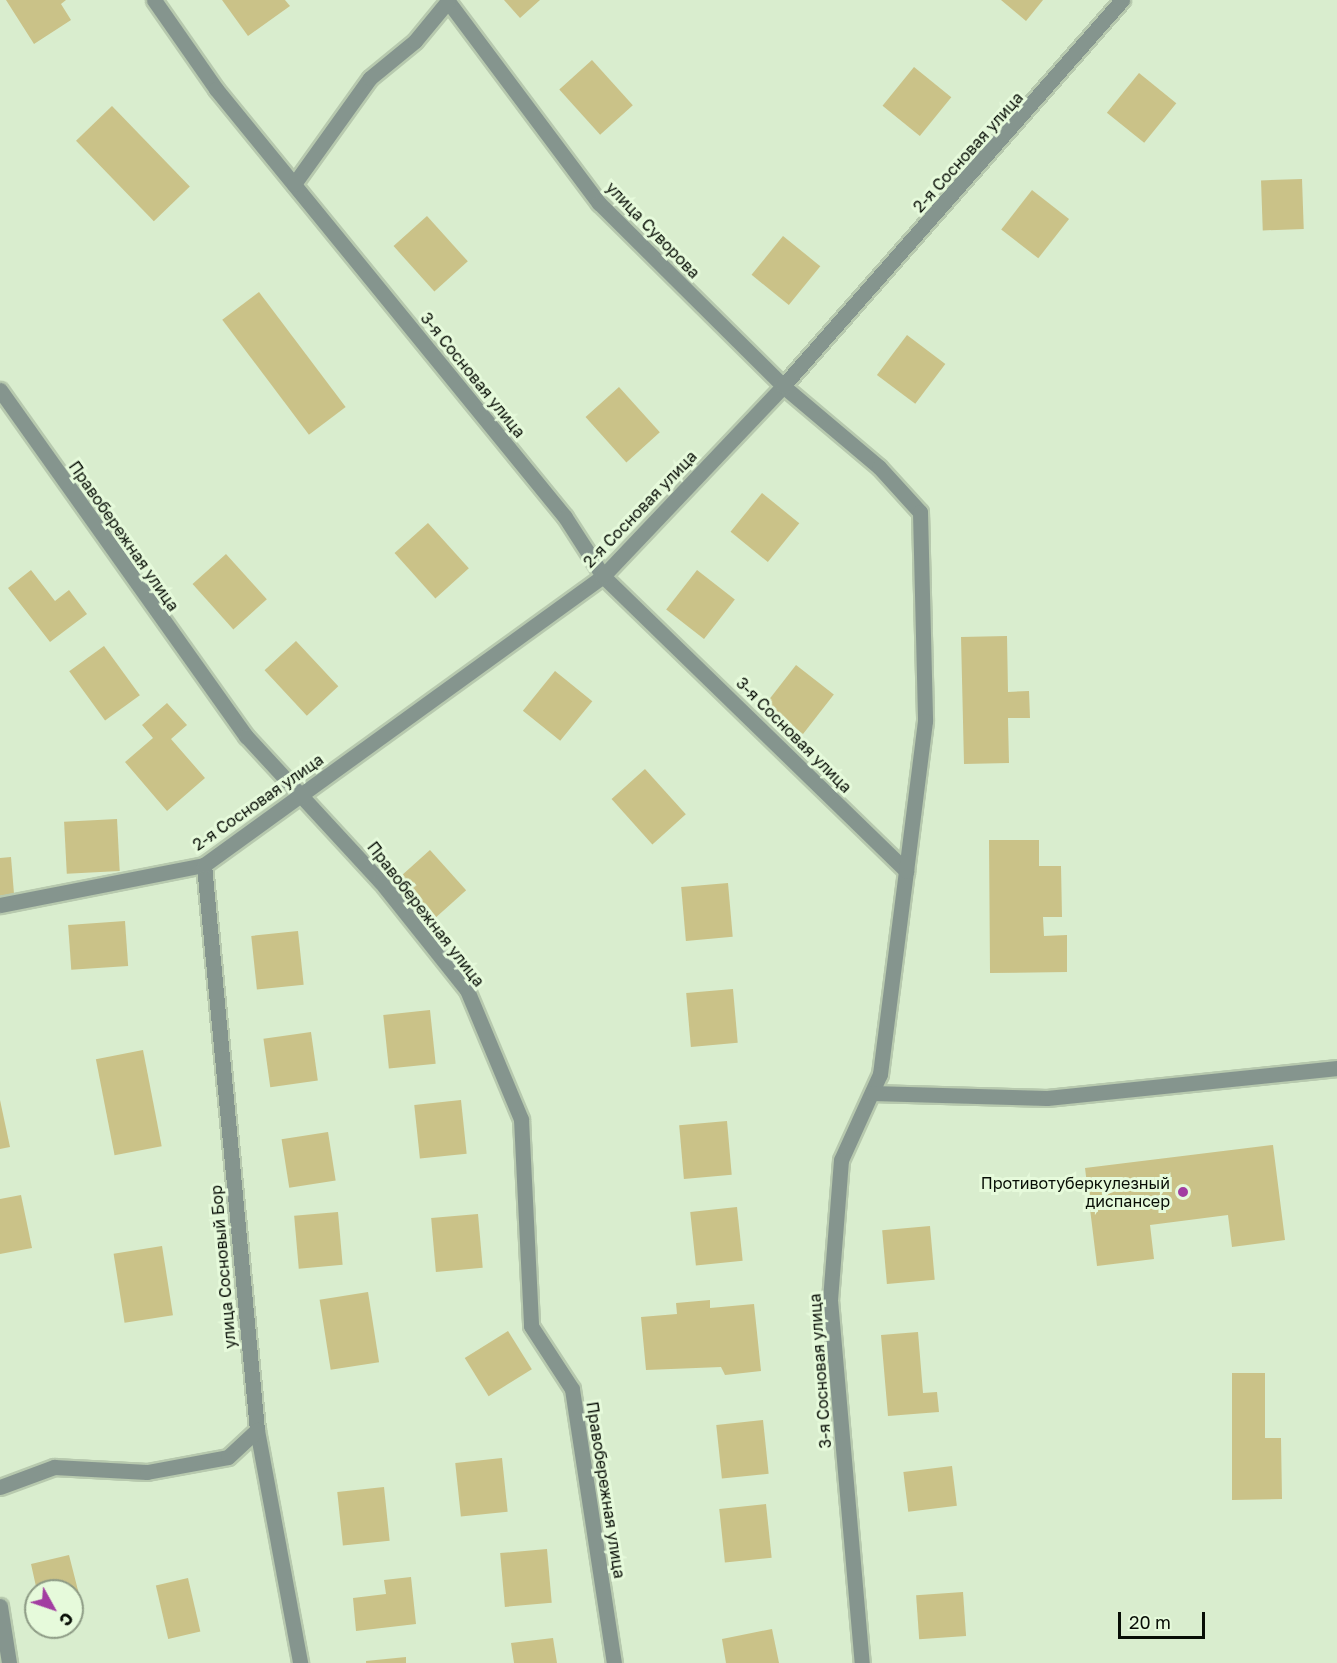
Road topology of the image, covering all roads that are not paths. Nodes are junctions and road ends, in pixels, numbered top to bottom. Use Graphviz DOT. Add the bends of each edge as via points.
graph roads {
  1 [pos="154,0"];
  2 [pos="448,0"];
  3 [pos="1122,0"];
  4 [pos="294,184"];
  5 [pos="783,386"];
  6 [pos="0,390"];
  7 [pos="603,576"];
  8 [pos="302,795"];
  9 [pos="204,865"];
  10 [pos="906,871"];
  11 [pos="0,905"];
  12 [pos="1337,1068"];
  13 [pos="872,1093"];
  14 [pos="257,1430"];
  15 [pos="0,1487"];
  16 [pos="0,1606"];
  17 [pos="9,1663"];
  18 [pos="300,1663"];
  19 [pos="614,1663"];
  20 [pos="862,1663"];
  1 -- 4 [label="street, 3-я Сосновая улица" via="216,89"];
  2 -- 4 [label="street" via="415,41 370,78"];
  2 -- 5 [label="street, улица Суворова" via="599,203"];
  3 -- 5 [label="street, 2-я Сосновая улица"];
  4 -- 7 [label="street, 3-я Сосновая улица" via="565,517"];
  5 -- 7 [label="street, 2-я Сосновая улица"];
  5 -- 10 [label="street, улица Суворова" via="879,467 920,513 925,721"];
  6 -- 8 [label="street, Правобережная улица" via="246,736"];
  7 -- 8 [label="street, 2-я Сосновая улица"];
  7 -- 10 [label="street, 3-я Сосновая улица"];
  8 -- 9 [label="street, 2-я Сосновая улица"];
  8 -- 19 [label="street, Правобережная улица" via="380,880 467,990 521,1119 531,1326 572,1389"];
  9 -- 11 [label="street, 2-я Сосновая улица"];
  9 -- 14 [label="street, улица Сосновый Бор"];
  10 -- 13 [label="street, 3-я Сосновая улица" via="880,1074"];
  12 -- 13 [label="street" via="1047,1098"];
  13 -- 20 [label="street, 3-я Сосновая улица" via="842,1160 830,1300"];
  14 -- 15 [label="street" via="228,1457 147,1472 54,1467"];
  14 -- 18 [label="street, улица Сосновый Бор"];
  16 -- 17 [label="street"];
}
